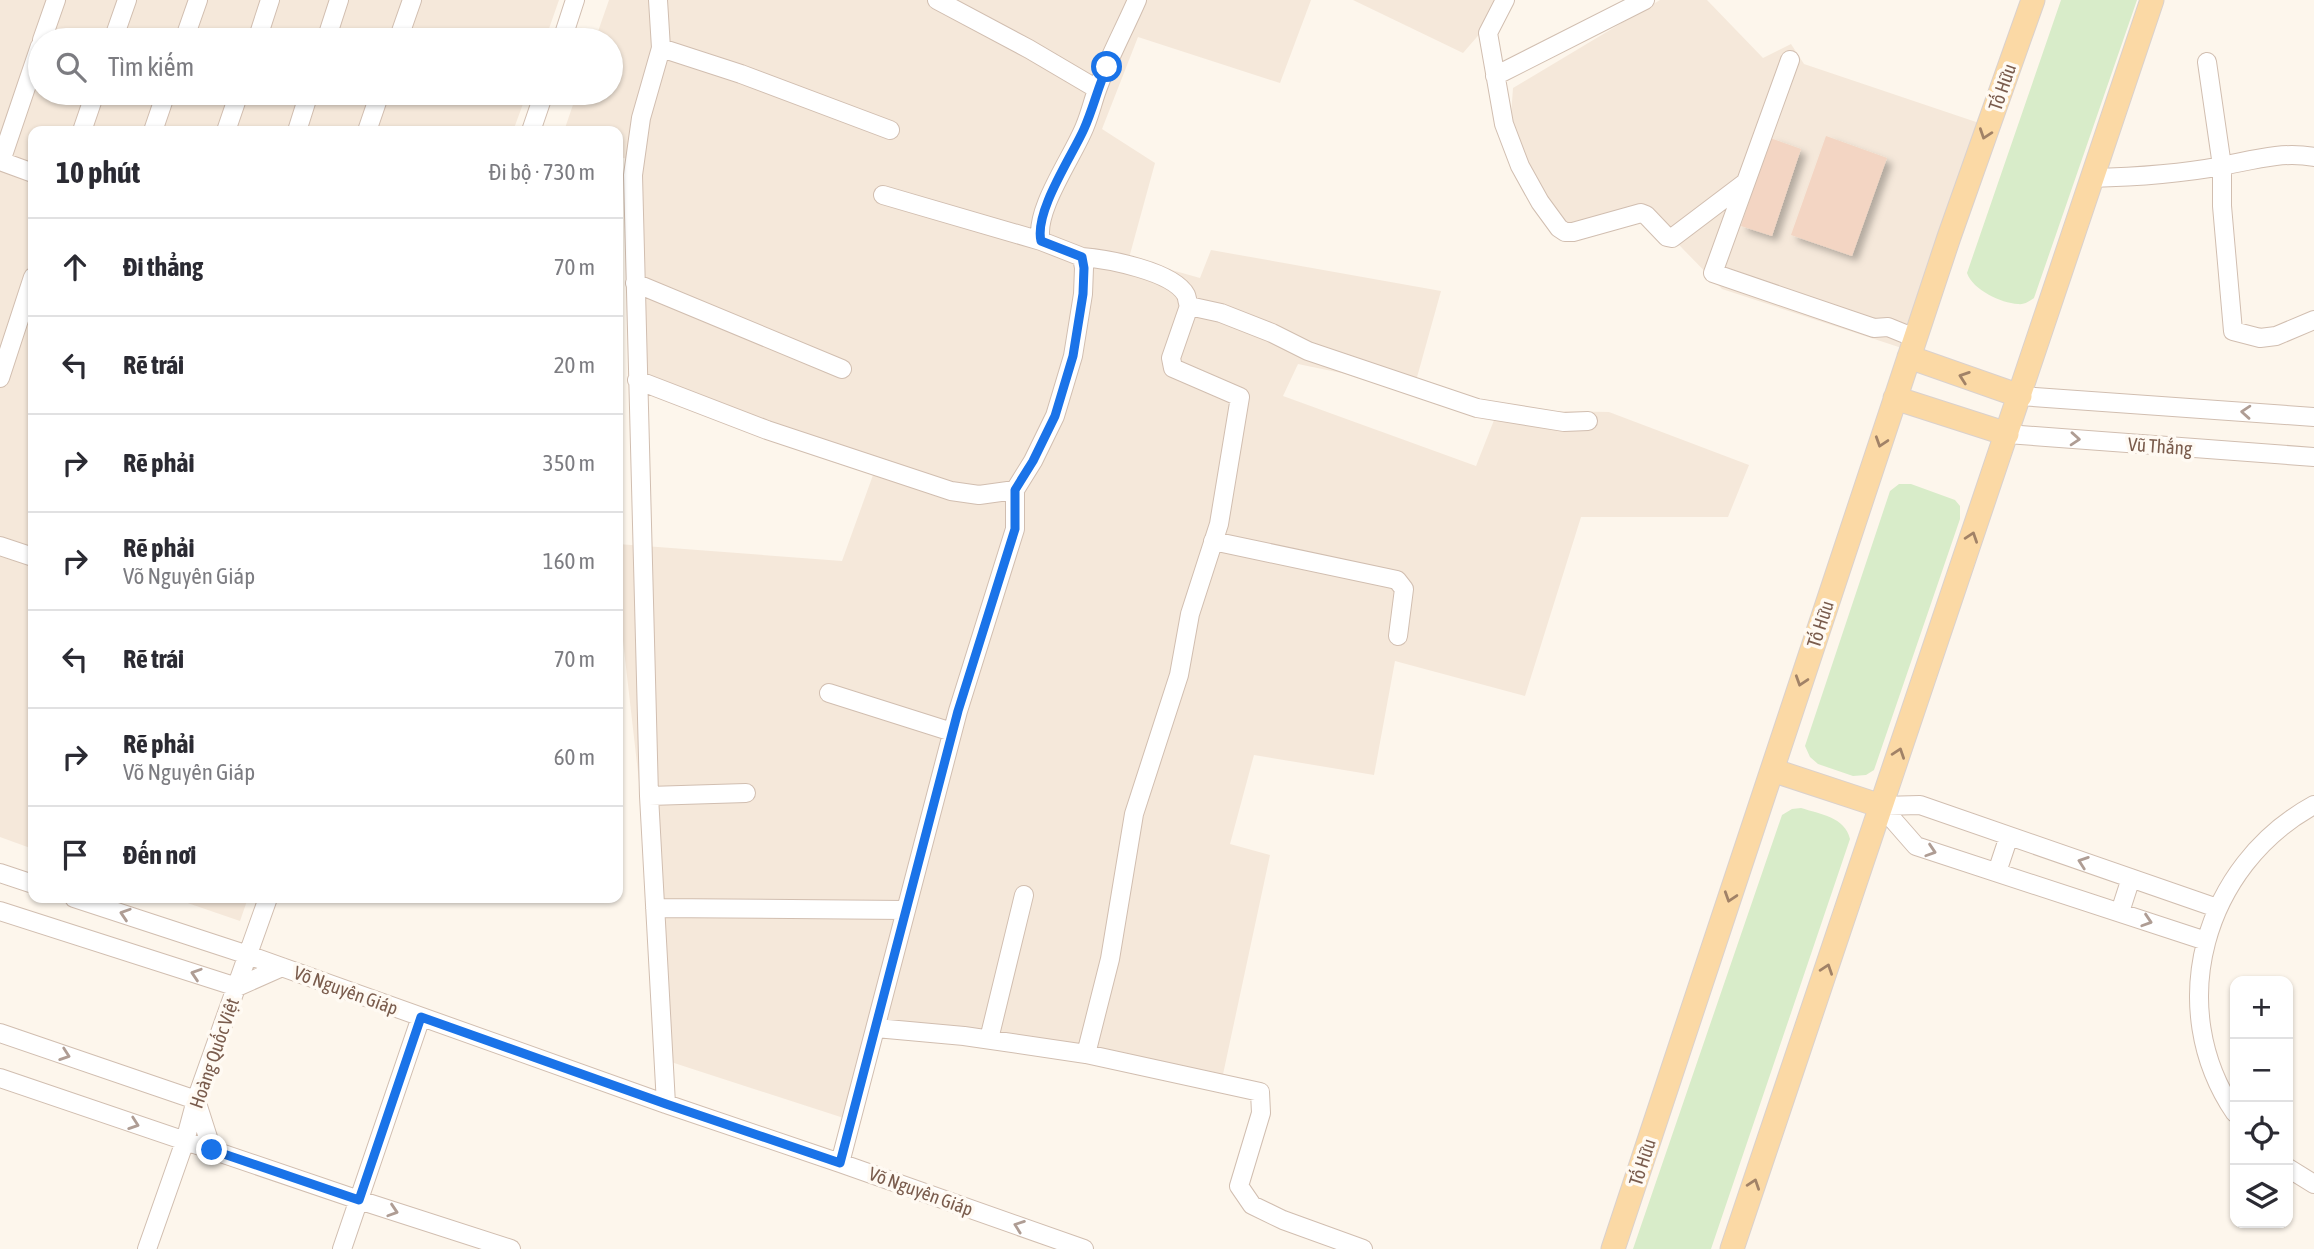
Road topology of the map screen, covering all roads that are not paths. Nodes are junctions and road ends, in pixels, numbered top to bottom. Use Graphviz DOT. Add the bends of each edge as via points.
graph roads {
  1 [pos="56,0"];
  2 [pos="127,0"];
  3 [pos="198,0"];
  4 [pos="270,0"];
  5 [pos="339,0"];
  6 [pos="412,0"];
  7 [pos="575,0"];
  8 [pos="659,0"];
  9 [pos="937,0"];
  10 [pos="1137,0"];
  11 [pos="1505,0"];
  12 [pos="1645,0"];
  13 [pos="2033,0"];
  14 [pos="2152,0"];
  15 [pos="46,28"];
  16 [pos="117,28"];
  17 [pos="188,28"];
  18 [pos="261,28"];
  19 [pos="330,28"];
  20 [pos="402,28"];
  21 [pos="566,28"];
  22 [pos="661,48"];
  23 [pos="1790,60"];
  24 [pos="2207,62"];
  25 [pos="1495,76"];
  26 [pos="28,80"];
  27 [pos="1097,89"];
  28 [pos="91,105"];
  29 [pos="162,105"];
  30 [pos="235,105"];
  31 [pos="305,105"];
  32 [pos="376,105"];
  33 [pos="540,105"];
  34 [pos="84,126"];
  35 [pos="155,126"];
  36 [pos="228,126"];
  37 [pos="298,126"];
  38 [pos="369,126"];
  39 [pos="533,126"];
  40 [pos="890,130"];
  41 [pos="2314,157"];
  42 [pos="0,161"];
  43 [pos="2222,166"];
  44 [pos="28,171"];
  45 [pos="2091,178"];
  46 [pos="1746,182"];
  47 [pos="883,195"];
  48 [pos="1041,241"];
  49 [pos="1082,257"];
  50 [pos="635,283"];
  51 [pos="28,292"];
  52 [pos="1189,306"];
  53 [pos="2314,320"];
  54 [pos="1912,348"];
  55 [pos="842,369"];
  56 [pos="0,378"];
  57 [pos="637,380"];
  58 [pos="2020,396"];
  59 [pos="1895,398"];
  60 [pos="2314,417"];
  61 [pos="1588,421"];
  62 [pos="2007,434"];
  63 [pos="2314,457"];
  64 [pos="1015,490"];
  65 [pos="1213,541"];
  66 [pos="0,546"];
  67 [pos="28,555"];
  68 [pos="1398,636"];
  69 [pos="829,693"];
  70 [pos="953,732"];
  71 [pos="1772,770"];
  72 [pos="746,793"];
  73 [pos="649,796"];
  74 [pos="2314,805"];
  75 [pos="1881,806"];
  76 [pos="2009,836"];
  77 [pos="1997,872"];
  78 [pos="0,873"];
  79 [pos="2132,878"];
  80 [pos="28,882"];
  81 [pos="1024,895"];
  82 [pos="89,903"];
  83 [pos="266,903"];
  84 [pos="655,908"];
  85 [pos="2217,908"];
  86 [pos="905,910"];
  87 [pos="0,911"];
  88 [pos="2120,912"];
  89 [pos="2206,941"];
  90 [pos="248,955"];
  91 [pos="282,967"];
  92 [pos="237,988"];
  93 [pos="421,1017"];
  94 [pos="876,1028"];
  95 [pos="0,1033"];
  96 [pos="989,1040"];
  97 [pos="1086,1054"];
  98 [pos="0,1078"];
  99 [pos="196,1100"];
  100 [pos="666,1104"];
  101 [pos="2230,1106"];
  102 [pos="185,1141"];
  103 [pos="212,1150"];
  104 [pos="840,1163"];
  105 [pos="2293,1171"];
  106 [pos="2314,1184"];
  107 [pos="359,1200"];
  108 [pos="147,1249"];
  109 [pos="342,1249"];
  110 [pos="511,1249"];
  111 [pos="1084,1249"];
  112 [pos="1363,1249"];
  113 [pos="1613,1249"];
  114 [pos="1732,1249"];
  1 -- 15 [label="street"];
  2 -- 16 [label="street"];
  3 -- 17 [label="street"];
  4 -- 18 [label="street"];
  5 -- 19 [label="street"];
  6 -- 20 [label="street"];
  7 -- 21 [label="street"];
  8 -- 22 [label="street"];
  9 -- 27 [label="street"];
  10 -- 27 [label="street"];
  11 -- 25 [label="street" via="1488,33"];
  12 -- 25 [label="street"];
  13 -- 54 [label="main road, Tố Hữu, one-way"];
  14 -- 45 [label="main road"];
  22 -- 40 [label="street"];
  22 -- 50 [label="street" via="641,118 633,175"];
  23 -- 46 [label="street"];
  24 -- 43 [label="street"];
  25 -- 46 [label="street" via="1504,124 1520,166 1540,202 1565,232 1641,214 1672,238"];
  26 -- 42 [label="street"];
  27 -- 48 [label="street" via="1085,127 1046,208"];
  28 -- 34 [label="street"];
  29 -- 35 [label="street"];
  30 -- 36 [label="street"];
  31 -- 37 [label="street"];
  32 -- 38 [label="street"];
  33 -- 39 [label="street"];
  41 -- 43 [label="street" via="2296,154"];
  42 -- 44 [label="street"];
  43 -- 45 [label="street"];
  43 -- 53 [label="street" via="2233,331 2260,338 2277,336"];
  45 -- 58 [label="main road"];
  46 -- 54 [label="street" via="1713,273 1874,328 1888,327"];
  47 -- 48 [label="street"];
  48 -- 49 [label="street"];
  49 -- 52 [label="street" via="1123,263 1165,279 1180,288"];
  49 -- 64 [label="street" via="1083,294 1073,356 1055,416"];
  50 -- 55 [label="street"];
  50 -- 57 [label="street"];
  51 -- 56 [label="street"];
  52 -- 61 [label="street" via="1221,313 1308,351 1477,408 1564,422"];
  52 -- 65 [label="street" via="1171,358 1173,368 1240,397"];
  58 -- 54 [label="main road, one-way"];
  54 -- 59 [label="main road, Tố Hữu"];
  57 -- 64 [label="street" via="767,430 951,491 979,495"];
  57 -- 73 [label="street"];
  60 -- 58 [label="street, Vũ Thắng, one-way"];
  58 -- 62 [label="main road"];
  59 -- 62 [label="main road"];
  59 -- 71 [label="main road, Tố Hữu, one-way"];
  62 -- 63 [label="street, Vũ Thắng, one-way"];
  75 -- 62 [label="main road, one-way"];
  64 -- 70 [label="street" via="1015,529"];
  65 -- 68 [label="street" via="1397,580 1404,589"];
  65 -- 97 [label="street" via="1189,614 1179,675 1134,814 1110,959"];
  66 -- 67 [label="street"];
  69 -- 70 [label="street"];
  70 -- 86 [label="street"];
  71 -- 75 [label="main road"];
  71 -- 113 [label="main road, Tố Hữu, one-way"];
  72 -- 73 [label="street"];
  73 -- 84 [label="street"];
  74 -- 85 [label="street" via="2263,841 2237,872"];
  75 -- 76 [label="street" via="1920,805"];
  75 -- 77 [label="street, one-way" via="1916,846"];
  114 -- 75 [label="main road, one-way"];
  76 -- 77 [label="street"];
  79 -- 76 [label="street, one-way"];
  77 -- 88 [label="street"];
  78 -- 80 [label="street"];
  79 -- 85 [label="street"];
  79 -- 88 [label="street"];
  81 -- 96 [label="street"];
  90 -- 82 [label="street, Võ Nguyên Giáp, one-way"];
  83 -- 90 [label="street, Hoàng Quốc Việt"];
  84 -- 86 [label="street"];
  84 -- 100 [label="street"];
  85 -- 89 [label="street"];
  86 -- 94 [label="street"];
  92 -- 87 [label="street, one-way"];
  88 -- 89 [label="street, one-way"];
  89 -- 101 [label="street" via="2199,981 2201,1021 2209,1061"];
  90 -- 91 [label="street, Võ Nguyên Giáp"];
  90 -- 92 [label="street, Hoàng Quốc Việt"];
  91 -- 92 [label="street, Võ Nguyên Giáp"];
  91 -- 93 [label="street, Võ Nguyên Giáp"];
  92 -- 99 [label="street, Hoàng Quốc Việt"];
  93 -- 100 [label="street, Võ Nguyên Giáp"];
  93 -- 107 [label="street"];
  94 -- 96 [label="street"];
  94 -- 104 [label="street"];
  95 -- 99 [label="street, one-way"];
  96 -- 97 [label="street"];
  97 -- 112 [label="street" via="1260,1091 1261,1113 1240,1185 1252,1205"];
  98 -- 102 [label="street, one-way"];
  99 -- 102 [label="street, Hoàng Quốc Việt"];
  99 -- 103 [label="street"];
  100 -- 104 [label="street, Võ Nguyên Giáp"];
  102 -- 103 [label="street"];
  102 -- 108 [label="street, Hoàng Quốc Việt"];
  103 -- 107 [label="street"];
  111 -- 104 [label="street, Võ Nguyên Giáp, one-way"];
  105 -- 106 [label="street"];
  107 -- 109 [label="street"];
  107 -- 110 [label="street, one-way"];
}
